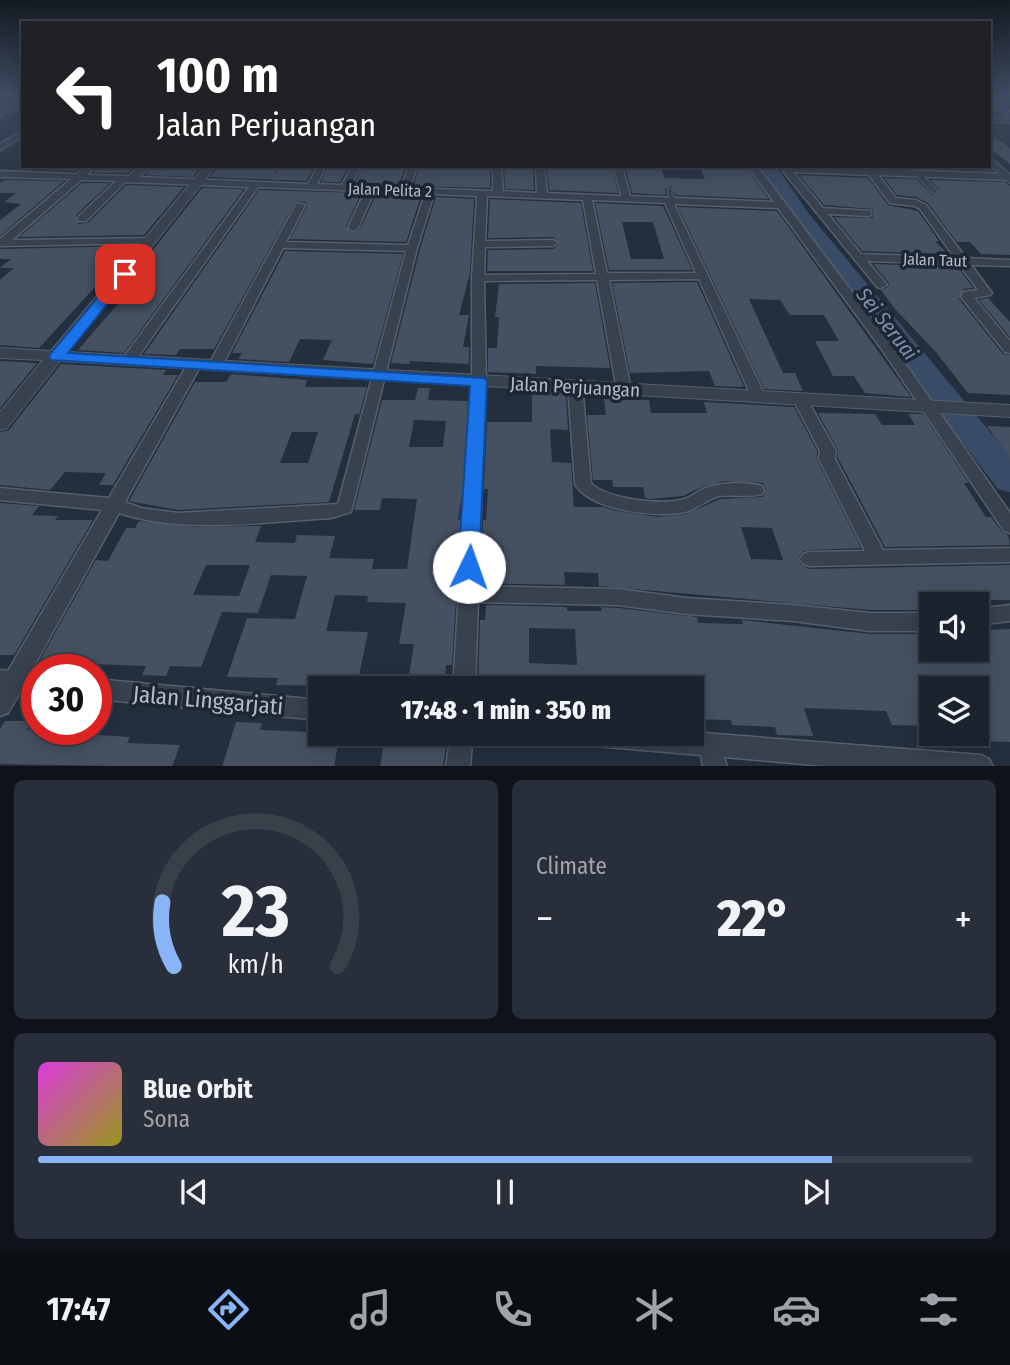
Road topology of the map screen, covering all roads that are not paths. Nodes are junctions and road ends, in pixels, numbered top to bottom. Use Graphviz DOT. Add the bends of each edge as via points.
graph roads {
  1 [pos="21,134"];
  2 [pos="0,148"];
  3 [pos="991,161"];
  4 [pos="90,168"];
  5 [pos="144,168"];
  6 [pos="209,168"];
  7 [pos="321,168"];
  8 [pos="355,168"];
  9 [pos="412,168"];
  10 [pos="497,168"];
  11 [pos="540,168"];
  12 [pos="618,168"];
  13 [pos="753,168"];
  14 [pos="921,170"];
  15 [pos="871,171"];
  16 [pos="0,174"];
  17 [pos="79,178"];
  18 [pos="1009,178"];
  19 [pos="126,180"];
  20 [pos="196,182"];
  21 [pos="255,185"];
  22 [pos="311,187"];
  23 [pos="345,188"];
  24 [pos="370,189"];
  25 [pos="405,190"];
  26 [pos="430,191"];
  27 [pos="934,191"];
  28 [pos="482,194"];
  29 [pos="498,194"];
  30 [pos="542,195"];
  31 [pos="587,197"];
  32 [pos="670,197"];
  33 [pos="626,199"];
  34 [pos="300,205"];
  35 [pos="780,205"];
  36 [pos="822,211"];
  37 [pos="868,213"];
  38 [pos="82,219"];
  39 [pos="353,228"];
  40 [pos="150,241"];
  41 [pos="1,243"];
  42 [pos="553,243"];
  43 [pos="481,244"];
  44 [pos="280,245"];
  45 [pos="412,248"];
  46 [pos="860,257"];
  47 [pos="960,261"];
  48 [pos="1010,263"];
  49 [pos="702,276"];
  50 [pos="602,277"];
  51 [pos="478,278"];
  52 [pos="881,285"];
  53 [pos="1010,349"];
  54 [pos="0,353"];
  55 [pos="56,357"];
  56 [pos="128,361"];
  57 [pos="194,365"];
  58 [pos="215,366"];
  59 [pos="380,376"];
  60 [pos="479,381"];
  61 [pos="575,386"];
  62 [pos="624,390"];
  63 [pos="759,398"];
  64 [pos="801,401"];
  65 [pos="928,407"];
  66 [pos="1010,411"];
  67 [pos="0,424"];
  68 [pos="756,490"];
  69 [pos="0,494"];
  70 [pos="113,505"];
  71 [pos="1010,526"];
  72 [pos="1010,555"];
  73 [pos="877,557"];
  74 [pos="809,559"];
  75 [pos="467,594"];
  76 [pos="1010,613"];
  77 [pos="989,615"];
  78 [pos="919,622"];
  79 [pos="464,676"];
  80 [pos="7,681"];
  81 [pos="112,690"];
  82 [pos="0,706"];
  83 [pos="308,709"];
  84 [pos="460,746"];
  85 [pos="655,746"];
  86 [pos="713,755"];
  87 [pos="458,766"];
  88 [pos="981,766"];
  1 -- 2 [label="street"];
  3 -- 18 [label="street"];
  4 -- 17 [label="street"];
  5 -- 19 [label="street"];
  6 -- 20 [label="street"];
  7 -- 22 [label="street"];
  8 -- 23 [label="street"];
  9 -- 25 [label="street"];
  10 -- 29 [label="street"];
  11 -- 30 [label="street"];
  12 -- 33 [label="street"];
  13 -- 35 [label="street"];
  14 -- 15 [label="street"];
  14 -- 18 [label="street"];
  14 -- 27 [label="lane"];
  15 -- 36 [label="street" via="786,169"];
  15 -- 47 [label="street" via="893,201 921,205"];
  16 -- 17 [label="street, Jalan Pelita 2"];
  17 -- 19 [label="street, Jalan Pelita 2"];
  17 -- 41 [label="street"];
  19 -- 20 [label="street, Jalan Pelita 2"];
  19 -- 38 [label="street"];
  20 -- 21 [label="street, Jalan Pelita 2"];
  20 -- 40 [label="street"];
  21 -- 22 [label="street, Jalan Pelita 2"];
  21 -- 56 [label="street"];
  22 -- 23 [label="street, Jalan Pelita 2"];
  23 -- 24 [label="street, Jalan Pelita 2"];
  24 -- 25 [label="street, Jalan Pelita 2"];
  24 -- 39 [label="street"];
  25 -- 26 [label="street, Jalan Pelita 2"];
  26 -- 28 [label="street, Jalan Pelita 2"];
  26 -- 45 [label="street"];
  28 -- 29 [label="street, Jalan Pelita 2"];
  28 -- 43 [label="street"];
  29 -- 30 [label="street, Jalan Pelita 2"];
  30 -- 31 [label="street, Jalan Pelita 2"];
  31 -- 33 [label="street, Jalan Pelita 2"];
  31 -- 50 [label="street"];
  32 -- 33 [label="street, Jalan Pelita 2"];
  32 -- 35 [label="street, Jalan Pelita 2"];
  32 -- 49 [label="street"];
  34 -- 44 [label="street"];
  35 -- 65 [label="street"];
  36 -- 37 [label="street"];
  36 -- 46 [label="street"];
  40 -- 41 [label="street"];
  40 -- 55 [label="street"];
  42 -- 43 [label="street"];
  43 -- 51 [label="street"];
  44 -- 45 [label="street"];
  44 -- 58 [label="street"];
  45 -- 59 [label="street"];
  46 -- 47 [label="street, Jalan Taut"];
  46 -- 52 [label="street"];
  47 -- 48 [label="street, Jalan Taut"];
  47 -- 53 [label="street" via="986,293 967,297"];
  49 -- 50 [label="street"];
  49 -- 63 [label="street"];
  50 -- 51 [label="street"];
  50 -- 62 [label="street"];
  51 -- 60 [label="street"];
  54 -- 55 [label="street, Jalan Perjuangan"];
  55 -- 56 [label="street, Jalan Perjuangan"];
  55 -- 67 [label="street"];
  56 -- 57 [label="street, Jalan Perjuangan"];
  57 -- 58 [label="street, Jalan Perjuangan"];
  57 -- 70 [label="street"];
  58 -- 59 [label="street, Jalan Perjuangan"];
  59 -- 60 [label="street, Jalan Perjuangan"];
  59 -- 70 [label="street" via="343,509 178,519"];
  60 -- 61 [label="street, Jalan Perjuangan"];
  60 -- 75 [label="street"];
  61 -- 62 [label="street, Jalan Perjuangan"];
  61 -- 68 [label="street" via="583,484 589,493 667,507 694,503 714,491"];
  62 -- 63 [label="street, Jalan Perjuangan"];
  63 -- 64 [label="street, Jalan Perjuangan"];
  64 -- 65 [label="street, Jalan Perjuangan"];
  64 -- 73 [label="street"];
  65 -- 66 [label="street, Jalan Perjuangan"];
  65 -- 71 [label="street"];
  69 -- 70 [label="street"];
  70 -- 80 [label="street"];
  72 -- 73 [label="street"];
  73 -- 74 [label="street"];
  75 -- 78 [label="street" via="618,597 870,622"];
  75 -- 79 [label="street"];
  76 -- 77 [label="street"];
  80 -- 82 [label="street"];
  81 -- 83 [label="street, Jalan Linggarjati"];
  84 -- 87 [label="street"];
  85 -- 86 [label="street"];
  86 -- 88 [label="street"];
}
